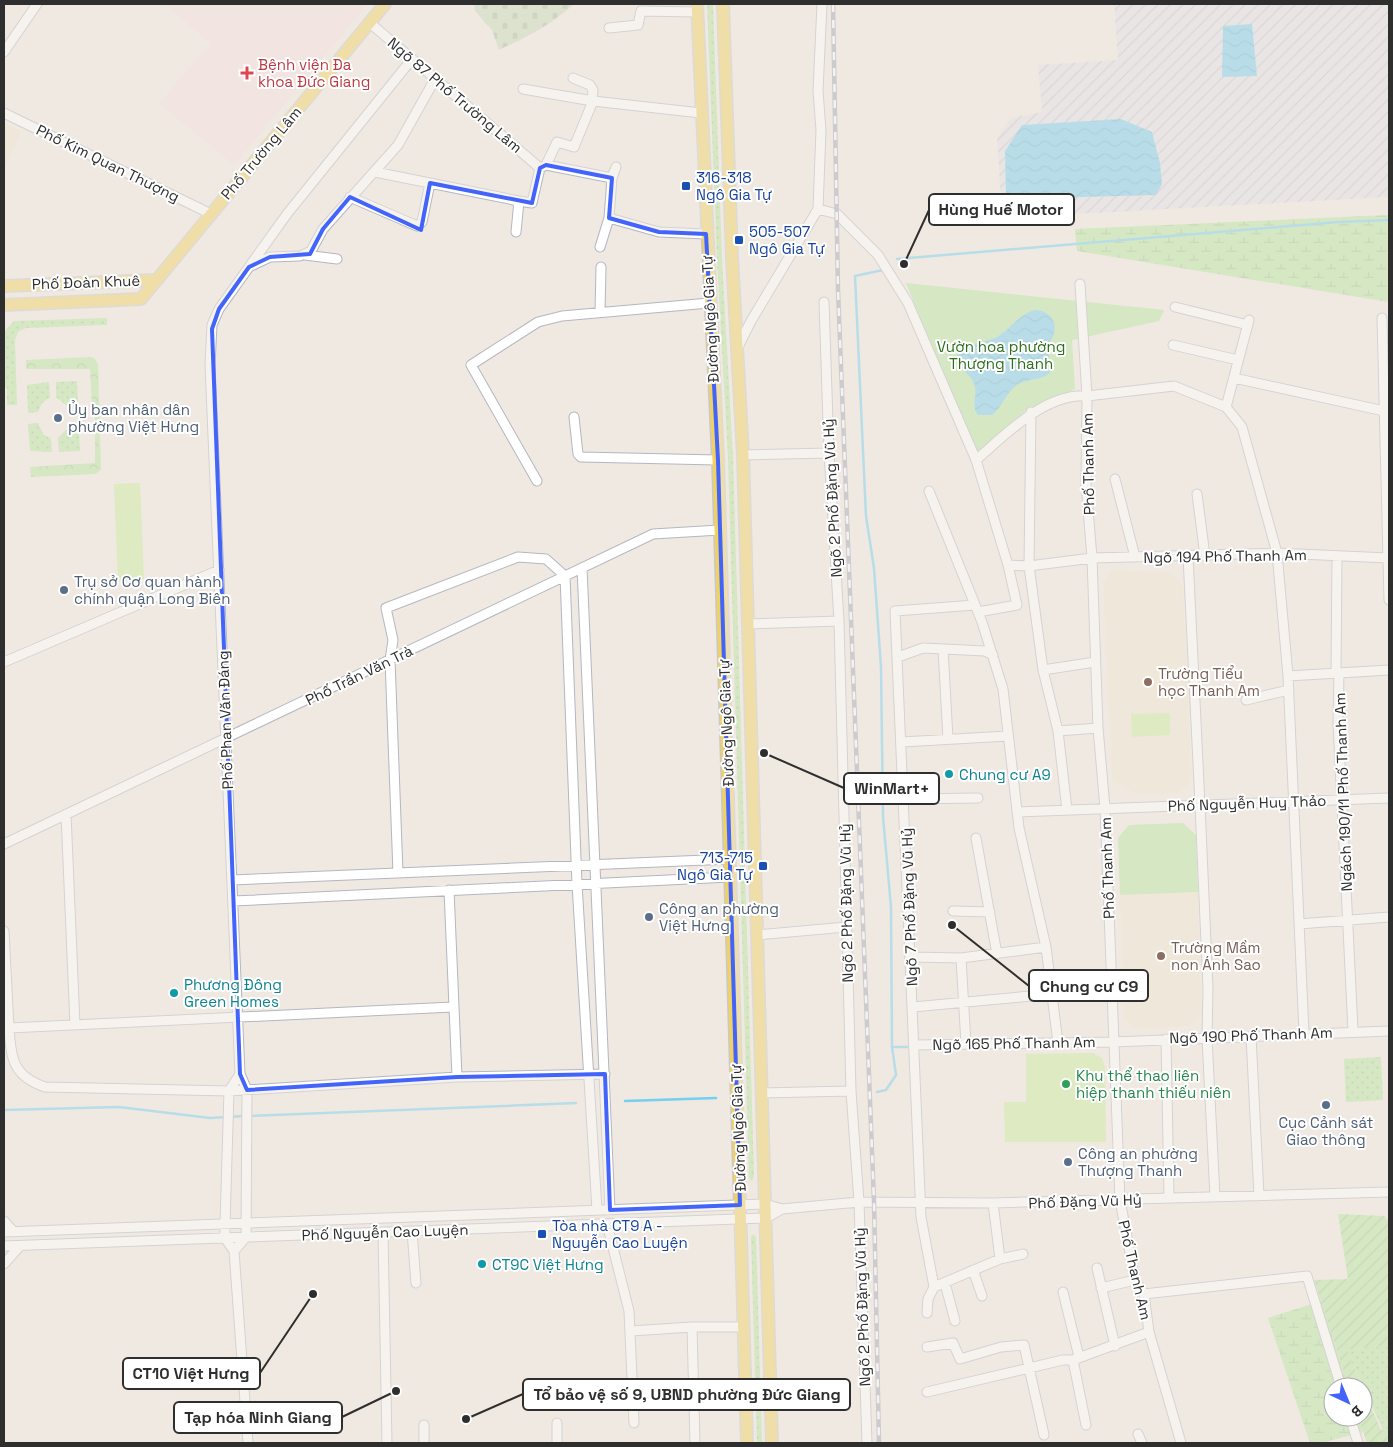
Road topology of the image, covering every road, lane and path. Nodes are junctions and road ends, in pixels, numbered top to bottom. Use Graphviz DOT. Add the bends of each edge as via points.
graph roads {
  1 [pos="37,4"];
  2 [pos="385,4"];
  3 [pos="723,4"];
  4 [pos="822,4"];
  5 [pos="697,8"];
  6 [pos="370,23"];
  7 [pos="609,28"];
  8 [pos="4,52"];
  9 [pos="412,59"];
  10 [pos="573,78"];
  11 [pos="435,79"];
  12 [pos="523,89"];
  13 [pos="592,101"];
  14 [pos="701,112"];
  15 [pos="4,113"];
  16 [pos="543,166"];
  17 [pos="616,167"];
  18 [pos="374,172"];
  19 [pos="612,178"];
  20 [pos="430,183"];
  21 [pos="350,197"];
  22 [pos="518,201"];
  23 [pos="818,209"];
  24 [pos="211,214"];
  25 [pos="609,218"];
  26 [pos="516,232"];
  27 [pos="706,234"];
  28 [pos="600,247"];
  29 [pos="305,255"];
  30 [pos="337,259"];
  31 [pos="249,267"];
  32 [pos="601,267"];
  33 [pos="157,280"];
  34 [pos="1080,284"];
  35 [pos="4,286"];
  36 [pos="824,302"];
  37 [pos="709,303"];
  38 [pos="4,305"];
  39 [pos="1175,307"];
  40 [pos="600,312"];
  41 [pos="1382,318"];
  42 [pos="1173,345"];
  43 [pos="738,347"];
  44 [pos="1238,360"];
  45 [pos="1234,378"];
  46 [pos="1087,396"];
  47 [pos="1226,406"];
  48 [pos="1384,411"];
  49 [pos="1031,412"];
  50 [pos="574,417"];
  51 [pos="829,453"];
  52 [pos="743,456"];
  53 [pos="718,460"];
  54 [pos="976,460"];
  55 [pos="1115,479"];
  56 [pos="537,481"];
  57 [pos="929,491"];
  58 [pos="1197,494"];
  59 [pos="720,530"];
  60 [pos="1277,553"];
  61 [pos="1188,556"];
  62 [pos="1205,556"];
  63 [pos="1135,557"];
  64 [pos="1337,557"];
  65 [pos="1092,558"];
  66 [pos="1388,558"];
  67 [pos="1008,565"];
  68 [pos="1029,566"];
  69 [pos="582,568"];
  70 [pos="219,570"];
  71 [pos="565,576"];
  72 [pos="1389,600"];
  73 [pos="976,608"];
  74 [pos="839,621"];
  75 [pos="748,624"];
  76 [pos="943,649"];
  77 [pos="993,655"];
  78 [pos="898,657"];
  79 [pos="390,660"];
  80 [pos="4,662"];
  81 [pos="1095,662"];
  82 [pos="1043,670"];
  83 [pos="1389,670"];
  84 [pos="1337,673"];
  85 [pos="1288,676"];
  86 [pos="1288,690"];
  87 [pos="1246,700"];
  88 [pos="1098,728"];
  89 [pos="1058,731"];
  90 [pos="1008,736"];
  91 [pos="226,739"];
  92 [pos="948,739"];
  93 [pos="902,742"];
  94 [pos="978,798"];
  95 [pos="1389,798"];
  96 [pos="904,799"];
  97 [pos="1342,799"];
  98 [pos="1294,801"];
  99 [pos="1200,805"];
  100 [pos="1105,808"];
  101 [pos="1067,810"];
  102 [pos="1017,812"];
  103 [pos="66,814"];
  104 [pos="976,838"];
  105 [pos="4,844"];
  106 [pos="730,859"];
  107 [pos="653,862"];
  108 [pos="596,864"];
  109 [pos="576,865"];
  110 [pos="398,873"];
  111 [pos="730,877"];
  112 [pos="232,880"];
  113 [pos="654,881"];
  114 [pos="597,883"];
  115 [pos="577,884"];
  116 [pos="449,890"];
  117 [pos="233,901"];
  118 [pos="953,911"];
  119 [pos="990,912"];
  120 [pos="1389,917"];
  121 [pos="1349,920"];
  122 [pos="1300,924"];
  123 [pos="846,927"];
  124 [pos="4,931"];
  125 [pos="757,935"];
  126 [pos="1046,947"];
  127 [pos="997,954"];
  128 [pos="911,957"];
  129 [pos="962,958"];
  130 [pos="1052,994"];
  131 [pos="965,1004"];
  132 [pos="453,1007"];
  133 [pos="913,1007"];
  134 [pos="238,1019"];
  135 [pos="75,1025"];
  136 [pos="9,1028"];
  137 [pos="1353,1031"];
  138 [pos="1389,1031"];
  139 [pos="1304,1033"];
  140 [pos="1251,1036"];
  141 [pos="1207,1038"];
  142 [pos="1166,1039"];
  143 [pos="1113,1042"];
  144 [pos="1058,1043"];
  145 [pos="966,1044"];
  146 [pos="915,1045"];
  147 [pos="240,1074"];
  148 [pos="590,1074"];
  149 [pos="605,1074"];
  150 [pos="457,1077"];
  151 [pos="229,1090"];
  152 [pos="247,1090"];
  153 [pos="851,1091"];
  154 [pos="762,1092"];
  155 [pos="1389,1192"];
  156 [pos="1259,1196"];
  157 [pos="1215,1197"];
  158 [pos="1169,1198"];
  159 [pos="1120,1200"];
  160 [pos="859,1202"];
  161 [pos="922,1202"];
  162 [pos="993,1203"];
  163 [pos="765,1204"];
  164 [pos="740,1205"];
  165 [pos="782,1209"];
  166 [pos="597,1210"];
  167 [pos="610,1210"];
  168 [pos="766,1218"];
  169 [pos="740,1219"];
  170 [pos="4,1221"];
  171 [pos="246,1223"];
  172 [pos="225,1224"];
  173 [pos="607,1224"];
  174 [pos="412,1231"];
  175 [pos="4,1232"];
  176 [pos="14,1232"];
  177 [pos="383,1232"];
  178 [pos="225,1238"];
  179 [pos="246,1238"];
  180 [pos="4,1246"];
  181 [pos="20,1246"];
  182 [pos="234,1251"];
  183 [pos="1023,1254"];
  184 [pos="1000,1259"];
  185 [pos="4,1264"];
  186 [pos="1096,1268"];
  187 [pos="974,1270"];
  188 [pos="1135,1280"];
  189 [pos="416,1283"];
  190 [pos="945,1283"];
  191 [pos="934,1287"];
  192 [pos="1101,1288"];
  193 [pos="1063,1292"];
  194 [pos="1144,1294"];
  195 [pos="982,1296"];
  196 [pos="927,1313"];
  197 [pos="955,1321"];
  198 [pos="692,1327"];
  199 [pos="743,1327"];
  200 [pos="631,1331"];
  201 [pos="1150,1332"];
  202 [pos="1115,1346"];
  203 [pos="927,1347"];
  204 [pos="1076,1359"];
  205 [pos="1029,1367"];
  206 [pos="1338,1377"];
  207 [pos="633,1392"];
  208 [pos="927,1392"];
  209 [pos="692,1395"];
  210 [pos="745,1396"];
  211 [pos="557,1423"];
  212 [pos="634,1423"];
  213 [pos="424,1425"];
  214 [pos="1086,1425"];
  215 [pos="1353,1427"];
  216 [pos="1138,1434"];
  217 [pos="1044,1435"];
  218 [pos="248,1443"];
  219 [pos="387,1443"];
  220 [pos="424,1443"];
  221 [pos="557,1443"];
  222 [pos="695,1443"];
  223 [pos="747,1443"];
  224 [pos="772,1443"];
  225 [pos="868,1443"];
  226 [pos="1142,1443"];
  227 [pos="1181,1443"];
  228 [pos="1358,1443"];
  1 -- 8 [label="street"];
  2 -- 6 [label="main road, Phố Trường Lâm"];
  3 -- 43 [label="main road, Đường Ngô Gia Tự"];
  4 -- 23 [label="street"];
  5 -- 7 [label="street" via="641,11 638,25"];
  5 -- 14 [label="main road, Đường Ngô Gia Tự"];
  6 -- 9 [label="street, Ngõ 87 Phố Trường Lâm"];
  6 -- 24 [label="main road, Phố Trường Lâm"];
  9 -- 11 [label="street, Ngõ 87 Phố Trường Lâm"];
  9 -- 31 [label="street, Phố Phan Văn Đáng" via="287,214"];
  10 -- 13 [label="street" via="590,85"];
  11 -- 16 [label="street, Ngõ 87 Phố Trường Lâm"];
  11 -- 18 [label="street" via="398,145"];
  12 -- 13 [label="street"];
  13 -- 14 [label="street"];
  13 -- 16 [label="street" via="574,147 557,142"];
  14 -- 27 [label="main road, Đường Ngô Gia Tự"];
  15 -- 24 [label="street, Phố Kim Quan Thượng"];
  16 -- 19 [label="street"];
  16 -- 22 [label="street" via="532,203"];
  17 -- 19 [label="street"];
  18 -- 20 [label="street"];
  18 -- 21 [label="street"];
  19 -- 25 [label="street"];
  20 -- 21 [label="street" via="422,222 417,226"];
  20 -- 22 [label="street"];
  21 -- 29 [label="street"];
  22 -- 26 [label="street"];
  23 -- 43 [label="street"];
  23 -- 54 [label="street" via="837,214 878,255 908,304"];
  24 -- 33 [label="main road, Phố Trường Lâm"];
  25 -- 27 [label="street" via="659,232"];
  25 -- 28 [label="street"];
  27 -- 37 [label="main road, Đường Ngô Gia Tự"];
  29 -- 30 [label="street"];
  29 -- 31 [label="street" via="270,257"];
  31 -- 70 [label="street, Phố Phan Văn Đáng" via="213,320 210,364"];
  32 -- 40 [label="street"];
  33 -- 35 [label="main road, Phố Đoàn Khuê"];
  33 -- 38 [label="main road, Phố Đoàn Khuê" via="141,299"];
  34 -- 46 [label="street, Phố Thanh Am"];
  36 -- 51 [label="street, Ngõ 2 Phố Đặng Vũ Hỷ"];
  37 -- 40 [label="street"];
  37 -- 53 [label="main road, Đường Ngô Gia Tự"];
  39 -- 44 [label="street" via="1248,322"];
  40 -- 56 [label="street" via="538,322 471,364"];
  41 -- 48 [label="street"];
  42 -- 44 [label="street"];
  43 -- 52 [label="main road, Đường Ngô Gia Tự"];
  44 -- 45 [label="street"];
  45 -- 47 [label="street"];
  45 -- 48 [label="street"];
  46 -- 47 [label="street" via="1174,386"];
  46 -- 49 [label="street" via="1076,395"];
  46 -- 65 [label="street, Phố Thanh Am" via="1086,484"];
  47 -- 60 [label="street" via="1242,427"];
  48 -- 66 [label="street"];
  49 -- 54 [label="street"];
  49 -- 68 [label="street"];
  50 -- 53 [label="street" via="579,456"];
  51 -- 52 [label="street"];
  51 -- 74 [label="street, Ngõ 2 Phố Đặng Vũ Hỷ"];
  52 -- 75 [label="main road, Đường Ngô Gia Tự"];
  53 -- 59 [label="main road, Đường Ngô Gia Tự"];
  54 -- 67 [label="street"];
  55 -- 63 [label="street"];
  57 -- 73 [label="street"];
  58 -- 62 [label="street"];
  59 -- 69 [label="street, Phố Trần Văn Trà" via="653,534"];
  59 -- 106 [label="main road, Đường Ngô Gia Tự"];
  60 -- 62 [label="street, Ngõ 194 Phố Thanh Am"];
  60 -- 64 [label="street, Ngõ 194 Phố Thanh Am"];
  60 -- 85 [label="street"];
  61 -- 62 [label="street, Ngõ 194 Phố Thanh Am"];
  61 -- 63 [label="street, Ngõ 194 Phố Thanh Am"];
  61 -- 99 [label="street"];
  63 -- 65 [label="street, Ngõ 194 Phố Thanh Am"];
  64 -- 66 [label="street, Ngõ 194 Phố Thanh Am"];
  64 -- 84 [label="street, Ngách 190/11 Phố Thanh Am"];
  65 -- 68 [label="street, Ngõ 194 Phố Thanh Am"];
  65 -- 81 [label="street, Phố Thanh Am"];
  66 -- 72 [label="street"];
  67 -- 68 [label="street, Ngõ 194 Phố Thanh Am"];
  67 -- 73 [label="street" via="1018,605"];
  68 -- 82 [label="street"];
  69 -- 71 [label="street, Phố Trần Văn Trà"];
  69 -- 108 [label="street"];
  70 -- 80 [label="street"];
  70 -- 91 [label="street, Phố Phan Văn Đáng"];
  71 -- 79 [label="street, Phố Trần Văn Trà"];
  71 -- 79 [label="street" via="546,559 518,557 386,608 393,640"];
  71 -- 109 [label="street"];
  73 -- 77 [label="street"];
  73 -- 78 [label="street, Ngõ 7 Phố Đặng Vũ Hỷ" via="895,611"];
  74 -- 75 [label="street"];
  74 -- 123 [label="street, Ngõ 2 Phố Đặng Vũ Hỷ"];
  75 -- 125 [label="main road, Đường Ngô Gia Tự"];
  76 -- 77 [label="street" via="985,651"];
  76 -- 78 [label="street" via="923,648"];
  76 -- 92 [label="street"];
  77 -- 90 [label="street" via="1003,689"];
  78 -- 93 [label="street, Ngõ 7 Phố Đặng Vũ Hỷ"];
  79 -- 91 [label="street, Phố Trần Văn Trà"];
  79 -- 110 [label="street"];
  81 -- 82 [label="street"];
  81 -- 88 [label="street, Phố Thanh Am"];
  82 -- 89 [label="street"];
  83 -- 84 [label="street"];
  84 -- 85 [label="street"];
  84 -- 97 [label="street, Ngách 190/11 Phố Thanh Am"];
  85 -- 86 [label="street"];
  86 -- 87 [label="street"];
  86 -- 98 [label="street"];
  88 -- 89 [label="street"];
  88 -- 100 [label="street, Phố Thanh Am"];
  89 -- 101 [label="street"];
  90 -- 92 [label="street"];
  90 -- 102 [label="street"];
  91 -- 103 [label="street, Phố Trần Văn Trà"];
  91 -- 112 [label="street, Phố Phan Văn Đáng"];
  92 -- 93 [label="street"];
  93 -- 96 [label="street, Ngõ 7 Phố Đặng Vũ Hỷ"];
  94 -- 96 [label="street"];
  95 -- 97 [label="street, Phố Nguyễn Huy Thảo"];
  96 -- 128 [label="street, Ngõ 7 Phố Đặng Vũ Hỷ"];
  97 -- 98 [label="street, Phố Nguyễn Huy Thảo"];
  97 -- 121 [label="street, Ngách 190/11 Phố Thanh Am"];
  98 -- 99 [label="street, Phố Nguyễn Huy Thảo"];
  98 -- 122 [label="street"];
  99 -- 100 [label="street, Phố Nguyễn Huy Thảo"];
  99 -- 141 [label="street"];
  100 -- 101 [label="street, Phố Nguyễn Huy Thảo"];
  100 -- 143 [label="street, Phố Thanh Am"];
  101 -- 102 [label="street, Phố Nguyễn Huy Thảo"];
  102 -- 126 [label="street"];
  103 -- 105 [label="street, Phố Trần Văn Trà"];
  103 -- 135 [label="street"];
  104 -- 119 [label="street"];
  106 -- 107 [label="street"];
  106 -- 111 [label="main road, Đường Ngô Gia Tự"];
  107 -- 108 [label="street"];
  107 -- 113 [label="street"];
  108 -- 109 [label="street"];
  108 -- 114 [label="street"];
  109 -- 110 [label="street"];
  109 -- 115 [label="street"];
  110 -- 112 [label="street"];
  111 -- 113 [label="street"];
  111 -- 164 [label="main road, Đường Ngô Gia Tự"];
  112 -- 117 [label="street, Phố Phan Văn Đáng"];
  113 -- 114 [label="street"];
  114 -- 115 [label="street"];
  114 -- 149 [label="street"];
  115 -- 116 [label="street"];
  115 -- 148 [label="street"];
  116 -- 117 [label="street"];
  116 -- 132 [label="street"];
  117 -- 134 [label="street, Phố Phan Văn Đáng"];
  118 -- 119 [label="street"];
  119 -- 127 [label="street"];
  120 -- 121 [label="street"];
  121 -- 122 [label="street"];
  121 -- 137 [label="street, Ngách 190/11 Phố Thanh Am"];
  122 -- 139 [label="street"];
  123 -- 125 [label="street"];
  123 -- 153 [label="street, Ngõ 2 Phố Đặng Vũ Hỷ"];
  124 -- 136 [label="street"];
  125 -- 154 [label="main road, Đường Ngô Gia Tự"];
  126 -- 127 [label="street"];
  126 -- 130 [label="street"];
  127 -- 129 [label="street"];
  128 -- 129 [label="street"];
  128 -- 133 [label="street, Ngõ 7 Phố Đặng Vũ Hỷ"];
  129 -- 131 [label="street"];
  130 -- 131 [label="street"];
  130 -- 144 [label="street"];
  131 -- 133 [label="street"];
  131 -- 145 [label="street"];
  132 -- 134 [label="street"];
  132 -- 150 [label="street"];
  133 -- 146 [label="street, Ngõ 7 Phố Đặng Vũ Hỷ"];
  134 -- 135 [label="street"];
  134 -- 147 [label="street, Phố Phan Văn Đáng"];
  135 -- 136 [label="street"];
  136 -- 151 [label="street" via="10,1050 16,1069 30,1082 45,1087"];
  137 -- 138 [label="street, Ngõ 190 Phố Thanh Am"];
  137 -- 139 [label="street, Ngõ 190 Phố Thanh Am"];
  139 -- 140 [label="street, Ngõ 190 Phố Thanh Am"];
  140 -- 141 [label="street, Ngõ 190 Phố Thanh Am"];
  140 -- 156 [label="street"];
  141 -- 142 [label="street, Ngõ 190 Phố Thanh Am"];
  141 -- 157 [label="street"];
  142 -- 143 [label="street, Ngõ 190 Phố Thanh Am"];
  142 -- 158 [label="street"];
  143 -- 144 [label="street, Ngõ 165 Phố Thanh Am"];
  143 -- 159 [label="street, Phố Thanh Am"];
  144 -- 145 [label="street, Ngõ 165 Phố Thanh Am"];
  145 -- 146 [label="street, Ngõ 165 Phố Thanh Am"];
  146 -- 161 [label="street, Ngõ 7 Phố Đặng Vũ Hỷ"];
  147 -- 151 [label="street"];
  147 -- 152 [label="street, Phố Phan Văn Đáng"];
  148 -- 149 [label="street"];
  148 -- 150 [label="street"];
  148 -- 166 [label="street"];
  149 -- 167 [label="street"];
  150 -- 152 [label="street"];
  151 -- 152 [label="street"];
  151 -- 172 [label="street"];
  152 -- 171 [label="street, Phố Phan Văn Đáng"];
  153 -- 154 [label="street"];
  153 -- 160 [label="street, Ngõ 2 Phố Đặng Vũ Hỷ"];
  154 -- 163 [label="main road, Đường Ngô Gia Tự"];
  155 -- 156 [label="street, Phố Đặng Vũ Hỷ"];
  156 -- 157 [label="street, Phố Đặng Vũ Hỷ"];
  157 -- 158 [label="street, Phố Đặng Vũ Hỷ"];
  158 -- 159 [label="street, Phố Đặng Vũ Hỷ"];
  159 -- 162 [label="street, Phố Đặng Vũ Hỷ"];
  159 -- 188 [label="street, Phố Thanh Am"];
  160 -- 161 [label="street, Phố Đặng Vũ Hỷ"];
  160 -- 165 [label="street, Phố Đặng Vũ Hỷ"];
  160 -- 225 [label="street, Ngõ 2 Phố Đặng Vũ Hỷ"];
  161 -- 162 [label="street, Phố Đặng Vũ Hỷ"];
  161 -- 191 [label="street, Ngõ 7 Phố Đặng Vũ Hỷ" via="921,1217"];
  162 -- 184 [label="street"];
  163 -- 164 [label="street, Phố Nguyễn Cao Luyện"];
  163 -- 165 [label="street, Phố Đặng Vũ Hỷ"];
  163 -- 168 [label="main road, Đường Ngô Gia Tự"];
  164 -- 167 [label="street, Phố Nguyễn Cao Luyện"];
  164 -- 169 [label="main road, Đường Ngô Gia Tự"];
  165 -- 168 [label="street, Phố Đặng Vũ Hỷ"];
  166 -- 167 [label="street, Phố Nguyễn Cao Luyện"];
  166 -- 171 [label="street, Phố Nguyễn Cao Luyện"];
  168 -- 169 [label="street, Phố Nguyễn Cao Luyện"];
  168 -- 224 [label="main road, Đường Ngô Gia Tự"];
  169 -- 173 [label="street, Phố Nguyễn Cao Luyện"];
  169 -- 199 [label="main road, Đường Ngô Gia Tự"];
  170 -- 176 [label="street"];
  171 -- 172 [label="street, Phố Nguyễn Cao Luyện"];
  171 -- 179 [label="street, Phố Phan Văn Đáng"];
  172 -- 176 [label="street, Phố Nguyễn Cao Luyện"];
  172 -- 178 [label="street"];
  173 -- 174 [label="street, Phố Nguyễn Cao Luyện"];
  173 -- 200 [label="street" via="627,1299"];
  174 -- 177 [label="street, Phố Nguyễn Cao Luyện"];
  174 -- 189 [label="street"];
  175 -- 176 [label="street, Phố Nguyễn Cao Luyện"];
  177 -- 179 [label="street, Phố Nguyễn Cao Luyện"];
  177 -- 219 [label="street"];
  178 -- 179 [label="street, Phố Nguyễn Cao Luyện"];
  178 -- 181 [label="street, Phố Nguyễn Cao Luyện"];
  178 -- 182 [label="street"];
  179 -- 182 [label="street"];
  180 -- 181 [label="street, Phố Nguyễn Cao Luyện"];
  181 -- 185 [label="street"];
  182 -- 218 [label="street"];
  183 -- 184 [label="street"];
  184 -- 187 [label="street"];
  186 -- 192 [label="street"];
  187 -- 190 [label="street"];
  187 -- 195 [label="street"];
  188 -- 192 [label="street"];
  188 -- 194 [label="street, Phố Thanh Am"];
  190 -- 191 [label="street"];
  190 -- 197 [label="street"];
  191 -- 196 [label="street" via="928,1299"];
  192 -- 202 [label="street"];
  193 -- 204 [label="street"];
  194 -- 201 [label="street, Phố Thanh Am"];
  194 -- 206 [label="street" via="1308,1276"];
  198 -- 199 [label="street"];
  198 -- 200 [label="street"];
  198 -- 209 [label="street"];
  199 -- 210 [label="main road, Đường Ngô Gia Tự"];
  200 -- 207 [label="street"];
  201 -- 202 [label="street"];
  201 -- 227 [label="street, Phố Thanh Am"];
  202 -- 204 [label="street"];
  203 -- 205 [label="street" via="953,1343 960,1359 1001,1347 1024,1345"];
  204 -- 205 [label="street"];
  204 -- 214 [label="street"];
  205 -- 208 [label="street"];
  205 -- 217 [label="street"];
  207 -- 209 [label="street"];
  207 -- 212 [label="street"];
  209 -- 210 [label="street"];
  209 -- 222 [label="street"];
  210 -- 223 [label="main road, Đường Ngô Gia Tự"];
  211 -- 221 [label="street"];
  213 -- 220 [label="street"];
  215 -- 228 [label="street"];
  216 -- 226 [label="street"];
}
